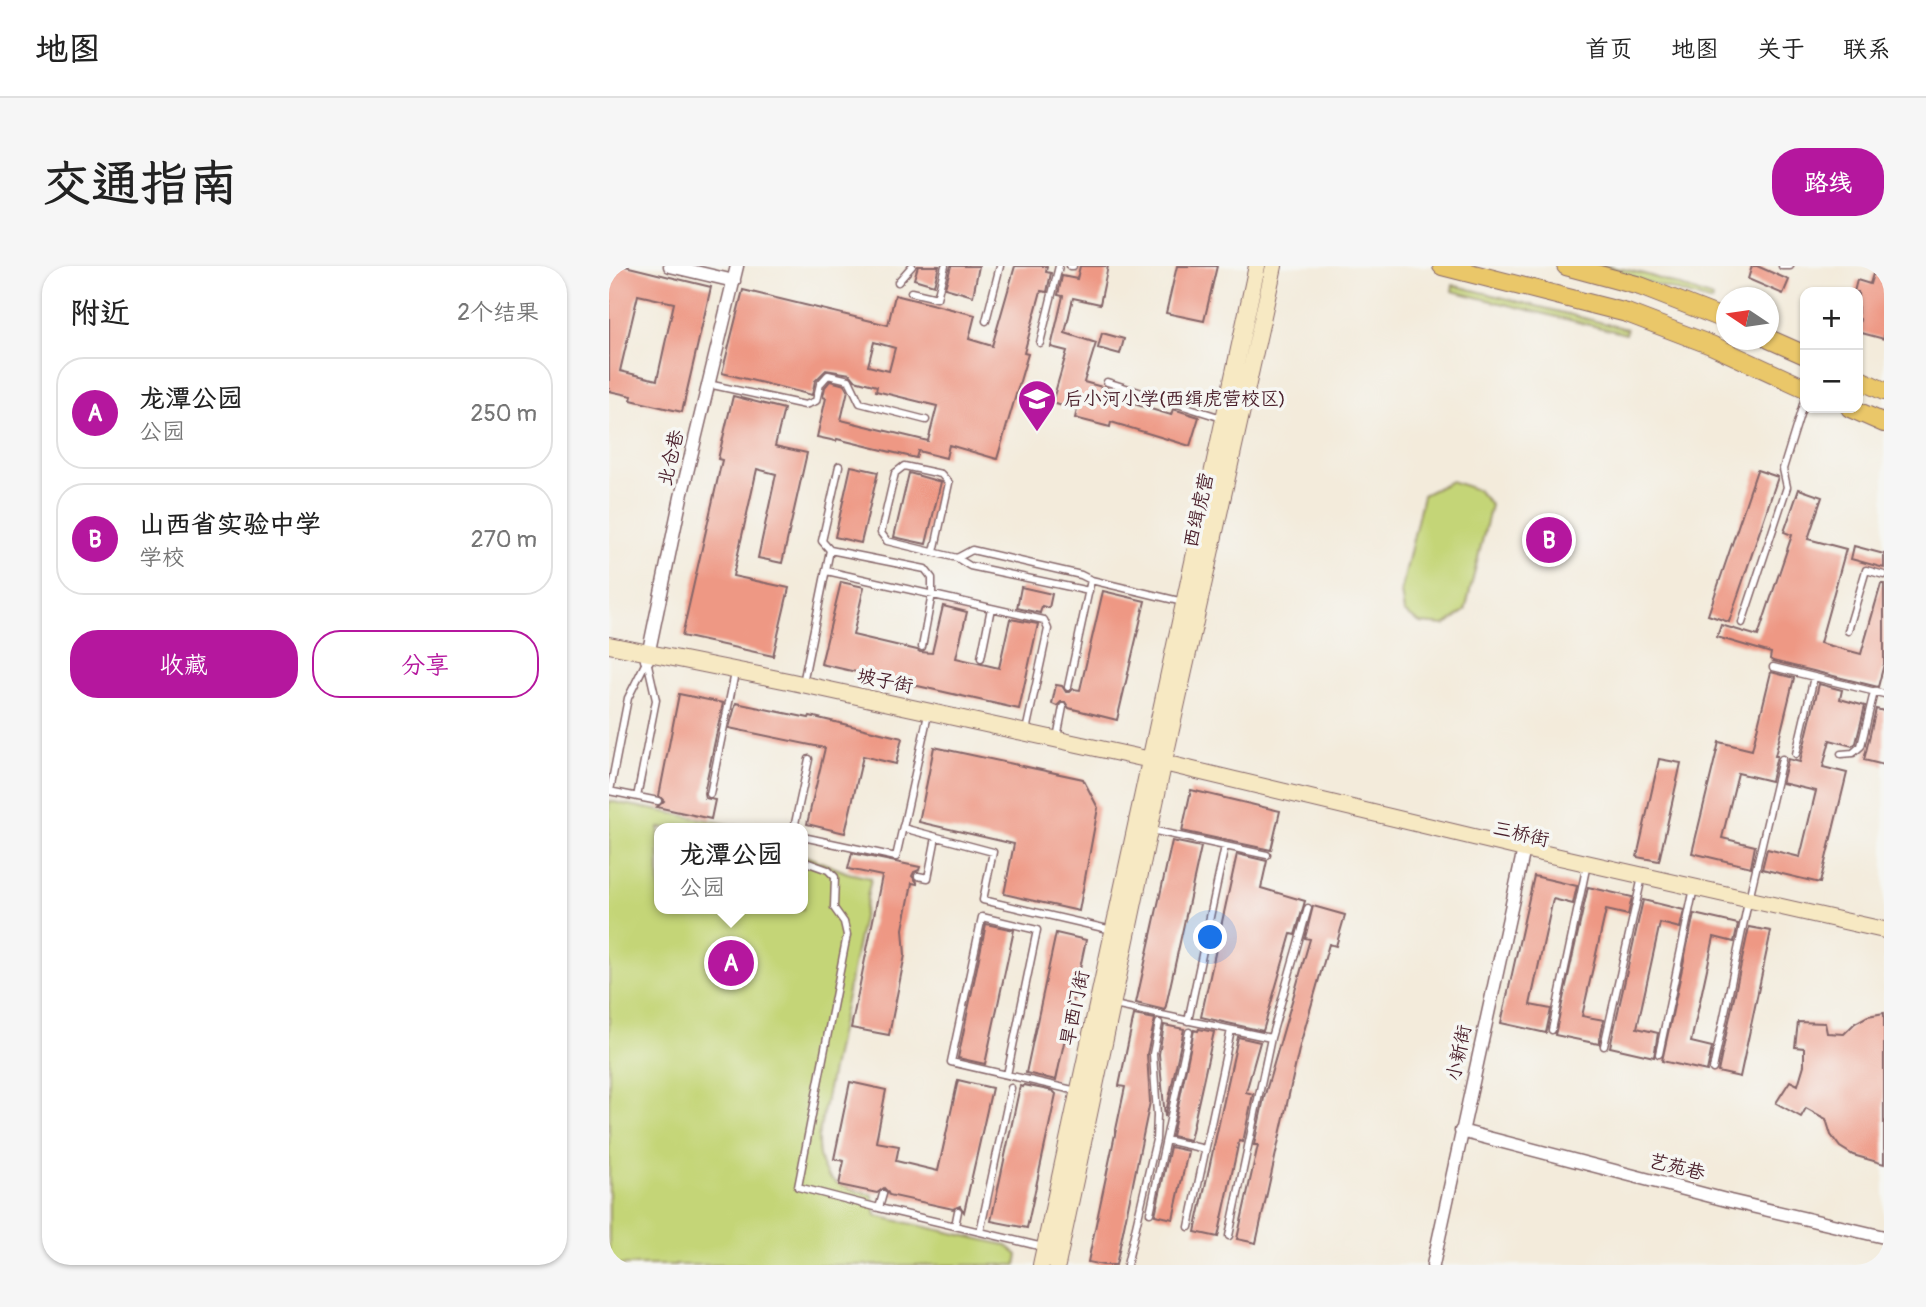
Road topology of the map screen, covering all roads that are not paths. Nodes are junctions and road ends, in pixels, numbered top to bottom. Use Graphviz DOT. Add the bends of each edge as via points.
graph roads {
  1 [pos="670,266"];
  2 [pos="737,266"];
  3 [pos="912,266"];
  4 [pos="945,266"];
  5 [pos="1000,266"];
  6 [pos="1059,266"];
  7 [pos="1257,266"];
  8 [pos="1274,266"];
  9 [pos="1441,266"];
  10 [pos="1566,266"];
  11 [pos="1782,266"];
  12 [pos="1790,266"];
  13 [pos="734,281"];
  14 [pos="898,282"];
  15 [pos="912,292"];
  16 [pos="1716,316"];
  17 [pos="986,321"];
  18 [pos="1040,343"];
  19 [pos="1779,343"];
  20 [pos="1800,353"];
  21 [pos="1863,381"];
  22 [pos="1107,382"];
  23 [pos="708,384"];
  24 [pos="1800,385"];
  25 [pos="1884,391"];
  26 [pos="1800,413"];
  27 [pos="1861,413"];
  28 [pos="1224,418"];
  29 [pos="926,420"];
  30 [pos="1884,423"];
  31 [pos="839,466"];
  32 [pos="830,550"];
  33 [pos="934,552"];
  34 [pos="957,558"];
  35 [pos="827,570"];
  36 [pos="1884,575"];
  37 [pos="1091,580"];
  38 [pos="1089,592"];
  39 [pos="932,594"];
  40 [pos="1185,602"];
  41 [pos="991,608"];
  42 [pos="1742,623"];
  43 [pos="1848,631"];
  44 [pos="609,645"];
  45 [pos="922,647"];
  46 [pos="609,654"];
  47 [pos="648,656"];
  48 [pos="981,658"];
  49 [pos="1773,667"];
  50 [pos="735,674"];
  51 [pos="1814,677"];
  52 [pos="1068,687"];
  53 [pos="802,688"];
  54 [pos="1874,692"];
  55 [pos="1884,694"];
  56 [pos="1063,707"];
  57 [pos="927,719"];
  58 [pos="1025,736"];
  59 [pos="1056,743"];
  60 [pos="1796,754"];
  61 [pos="1841,754"];
  62 [pos="1782,759"];
  63 [pos="809,760"];
  64 [pos="1156,765"];
  65 [pos="609,791"];
  66 [pos="710,794"];
  67 [pos="637,797"];
  68 [pos="658,802"];
  69 [pos="795,823"];
  70 [pos="903,826"];
  71 [pos="1149,829"];
  72 [pos="936,837"];
  73 [pos="808,838"];
  74 [pos="1225,846"];
  75 [pos="1523,853"];
  76 [pos="1267,855"];
  77 [pos="808,864"];
  78 [pos="1586,867"];
  79 [pos="918,876"];
  80 [pos="1641,879"];
  81 [pos="1693,891"];
  82 [pos="1748,903"];
  83 [pos="1308,908"];
  84 [pos="1884,930"];
  85 [pos="1114,931"];
  86 [pos="1884,938"];
  87 [pos="1112,1005"];
  88 [pos="1188,1021"];
  89 [pos="1159,1023"];
  90 [pos="1231,1030"];
  91 [pos="1552,1030"];
  92 [pos="1189,1032"];
  93 [pos="1271,1038"];
  94 [pos="1604,1046"];
  95 [pos="1659,1054"];
  96 [pos="1713,1069"];
  97 [pos="1007,1074"];
  98 [pos="1011,1088"];
  99 [pos="1079,1091"];
  100 [pos="1461,1131"];
  101 [pos="1166,1140"];
  102 [pos="1205,1149"];
  103 [pos="883,1194"];
  104 [pos="879,1208"];
  105 [pos="958,1210"];
  106 [pos="1150,1213"];
  107 [pos="955,1226"];
  108 [pos="1189,1227"];
  109 [pos="980,1232"];
  110 [pos="1229,1236"];
  111 [pos="1884,1237"];
  112 [pos="1045,1247"];
  113 [pos="1041,1265"];
  114 [pos="1057,1265"];
  115 [pos="1126,1265"];
  116 [pos="1433,1265"];
  1 -- 13 [label="street"];
  2 -- 13 [label="street, 北仓巷"];
  3 -- 14 [label="lane"];
  4 -- 15 [label="lane" via="937,299"];
  5 -- 17 [label="lane"];
  6 -- 18 [label="lane"];
  7 -- 28 [label="main road, 西缉虎营"];
  8 -- 64 [label="main road, 西缉虎营"];
  9 -- 24 [label="main road" via="1627,313"];
  10 -- 16 [label="main road" via="1640,286"];
  11 -- 12 [label="lane"];
  13 -- 23 [label="street, 北仓巷"];
  19 -- 20 [label="main road"];
  21 -- 25 [label="main road"];
  22 -- 28 [label="lane"];
  23 -- 29 [label="lane" via="805,405 816,401 828,375 849,380 860,403"];
  23 -- 47 [label="street, 北仓巷"];
  26 -- 42 [label="lane" via="1783,469 1787,487"];
  27 -- 30 [label="main road"];
  28 -- 40 [label="main road, 西缉虎营"];
  31 -- 32 [label="lane" via="822,541"];
  32 -- 35 [label="lane"];
  32 -- 39 [label="lane" via="925,569 932,578"];
  33 -- 33 [label="lane" via="887,541 881,533 895,473 904,466 941,474 949,484"];
  33 -- 34 [label="lane"];
  34 -- 37 [label="lane" via="972,550"];
  34 -- 38 [label="lane" via="970,566"];
  35 -- 39 [label="lane"];
  35 -- 53 [label="lane"];
  36 -- 43 [label="lane" via="1866,570"];
  37 -- 38 [label="lane"];
  37 -- 40 [label="lane"];
  38 -- 52 [label="lane"];
  39 -- 41 [label="lane"];
  39 -- 45 [label="lane"];
  40 -- 64 [label="main road, 西缉虎营"];
  41 -- 48 [label="lane"];
  41 -- 58 [label="lane" via="1044,620 1048,629"];
  44 -- 47 [label="main road, 坡子街"];
  46 -- 47 [label="main road, 坡子街"];
  47 -- 50 [label="main road, 坡子街"];
  47 -- 65 [label="lane" via="628,698"];
  47 -- 67 [label="lane" via="656,701"];
  49 -- 51 [label="lane"];
  50 -- 53 [label="main road, 坡子街"];
  50 -- 66 [label="lane"];
  51 -- 54 [label="lane"];
  51 -- 60 [label="lane"];
  53 -- 57 [label="main road, 坡子街"];
  53 -- 58 [label="main road, 坡子街"];
  54 -- 55 [label="lane"];
  54 -- 61 [label="lane" via="1861,746 1853,753"];
  56 -- 59 [label="lane"];
  57 -- 58 [label="main road, 坡子街"];
  57 -- 70 [label="lane"];
  58 -- 59 [label="main road, 坡子街"];
  59 -- 64 [label="main road, 坡子街"];
  62 -- 82 [label="lane"];
  63 -- 69 [label="lane"];
  64 -- 71 [label="main road, 旱西门街"];
  64 -- 75 [label="main road, 三桥街"];
  64 -- 85 [label="main road, 旱西门街"];
  65 -- 67 [label="lane"];
  67 -- 68 [label="lane"];
  70 -- 72 [label="lane"];
  70 -- 73 [label="lane" via="896,858"];
  71 -- 74 [label="lane"];
  71 -- 87 [label="main road, 旱西门街"];
  72 -- 79 [label="lane" via="927,878"];
  72 -- 85 [label="lane" via="993,852 983,900"];
  74 -- 76 [label="lane"];
  74 -- 88 [label="lane"];
  75 -- 78 [label="main road, 三桥街"];
  75 -- 100 [label="street, 小新街"];
  77 -- 104 [label="lane" via="835,877 834,908 848,935 798,1187"];
  78 -- 80 [label="main road, 三桥街"];
  78 -- 91 [label="lane"];
  80 -- 81 [label="main road, 三桥街"];
  80 -- 94 [label="lane"];
  81 -- 82 [label="main road, 三桥街"];
  81 -- 95 [label="lane"];
  82 -- 84 [label="main road, 三桥街"];
  82 -- 86 [label="main road, 三桥街"];
  82 -- 96 [label="lane"];
  83 -- 93 [label="lane"];
  85 -- 99 [label="main road, 旱西门街"];
  87 -- 88 [label="lane"];
  87 -- 114 [label="main road, 旱西门街"];
  88 -- 90 [label="lane"];
  89 -- 115 [label="lane" via="1153,1054 1156,1140"];
  90 -- 93 [label="lane"];
  90 -- 102 [label="lane"];
  92 -- 101 [label="lane"];
  93 -- 110 [label="lane"];
  97 -- 97 [label="lane" via="951,1062 982,917 1037,930"];
  97 -- 99 [label="lane"];
  98 -- 109 [label="lane"];
  99 -- 112 [label="main road, 旱西门街"];
  100 -- 111 [label="street, 艺苑巷"];
  100 -- 116 [label="street, 小新街"];
  101 -- 102 [label="lane"];
  101 -- 106 [label="lane"];
  102 -- 108 [label="lane"];
  103 -- 104 [label="lane"];
  104 -- 107 [label="lane"];
  105 -- 107 [label="lane"];
  107 -- 109 [label="lane"];
  109 -- 112 [label="lane"];
  112 -- 113 [label="main road, 旱西门街"];
}
